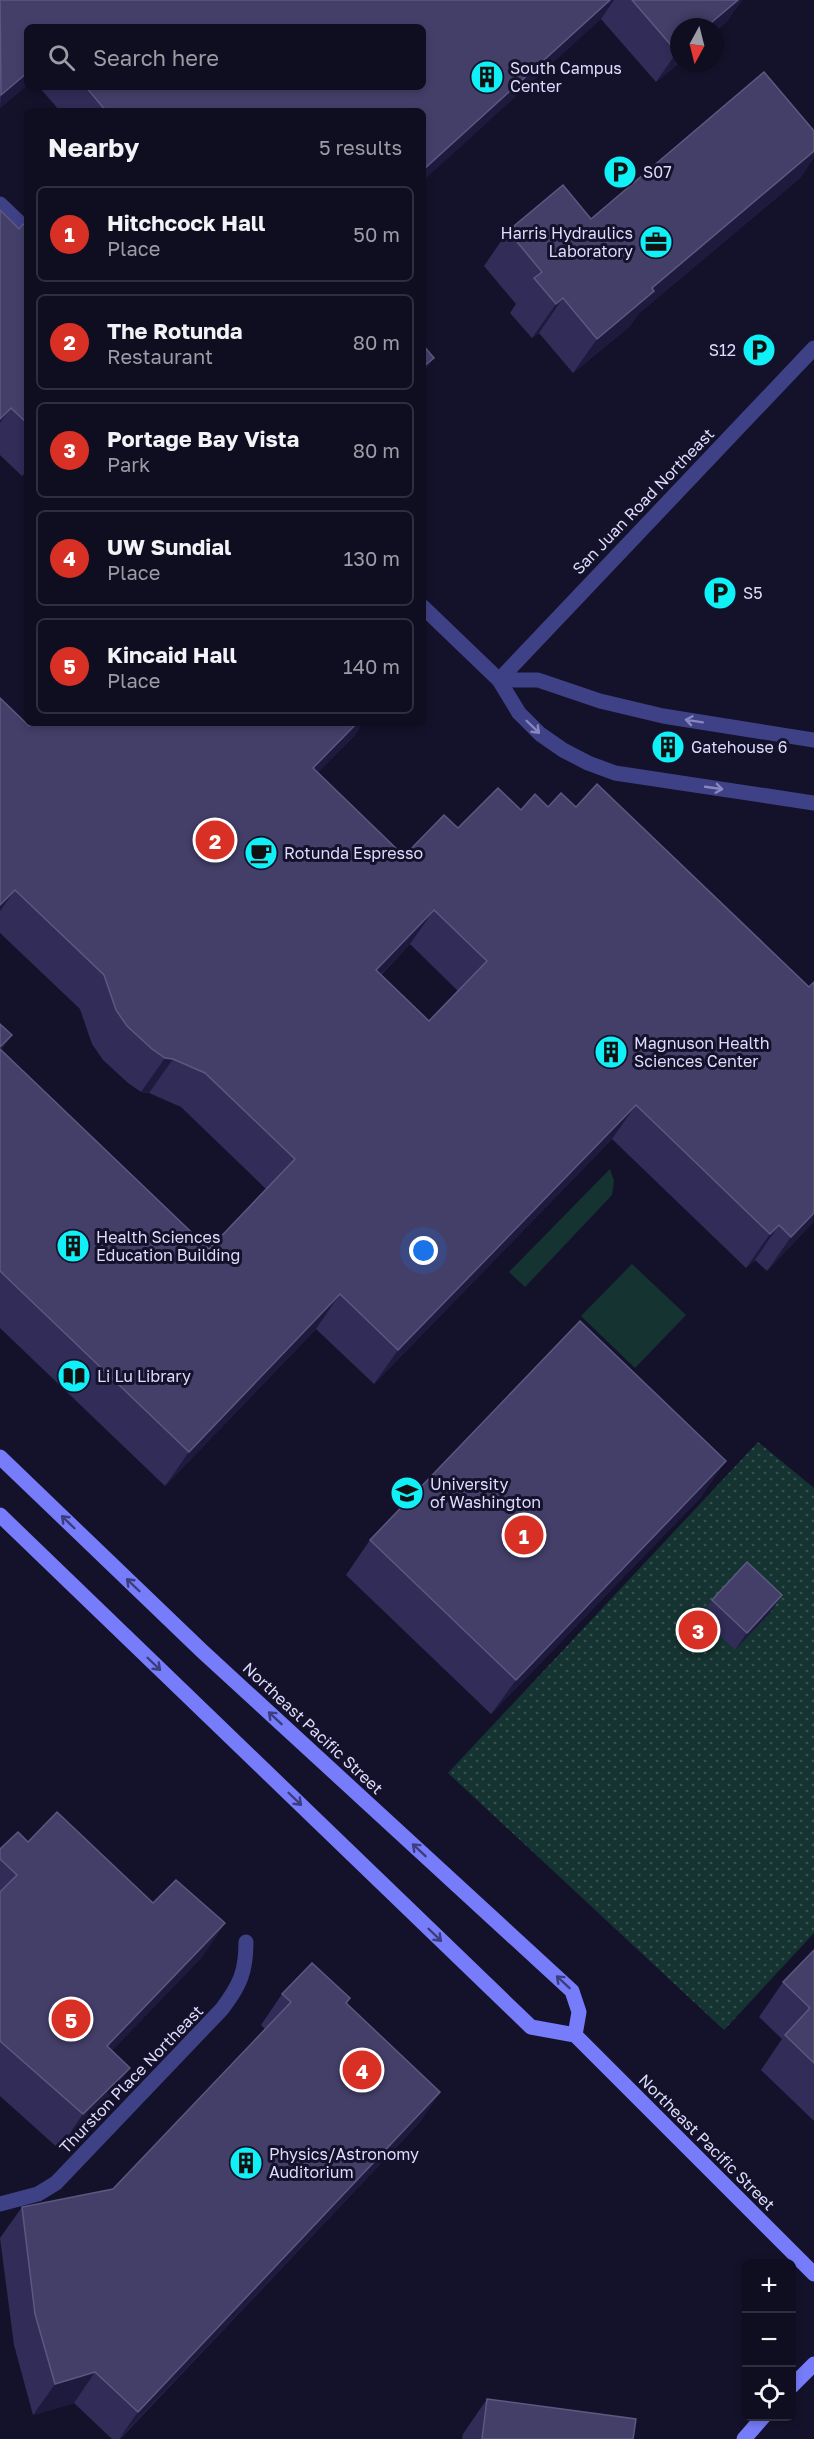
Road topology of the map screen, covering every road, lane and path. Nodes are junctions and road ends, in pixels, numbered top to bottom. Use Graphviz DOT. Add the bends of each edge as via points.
graph roads {
  1 [pos="0,204"];
  2 [pos="24,227"];
  3 [pos="814,348"];
  4 [pos="426,610"];
  5 [pos="499,680"];
  6 [pos="814,740"];
  7 [pos="814,803"];
  8 [pos="0,1457"];
  9 [pos="0,1515"];
  10 [pos="246,1942"];
  11 [pos="575,2035"];
  12 [pos="0,2204"];
  13 [pos="814,2274"];
  14 [pos="814,2364"];
  15 [pos="796,2382"];
  16 [pos="760,2421"];
  17 [pos="744,2439"];
  1 -- 2 [label="street"];
  3 -- 5 [label="street, San Juan Road Northeast"];
  4 -- 5 [label="street"];
  6 -- 5 [label="street, one-way" via="663,716 600,701 538,680"];
  5 -- 7 [label="street, one-way" via="519,713 540,734 588,763 615,773"];
  11 -- 8 [label="main road, Northeast Pacific Street, one-way" via="579,2012 572,1991 202,1651"];
  9 -- 11 [label="main road, one-way" via="531,2027"];
  10 -- 12 [label="street, Thurston Place Northeast" via="246,1964 238,1988 222,2009 56,2183 38,2194"];
  11 -- 13 [label="main road, Northeast Pacific Street"];
  14 -- 15 [label="main road"];
  16 -- 17 [label="main road"];
}
